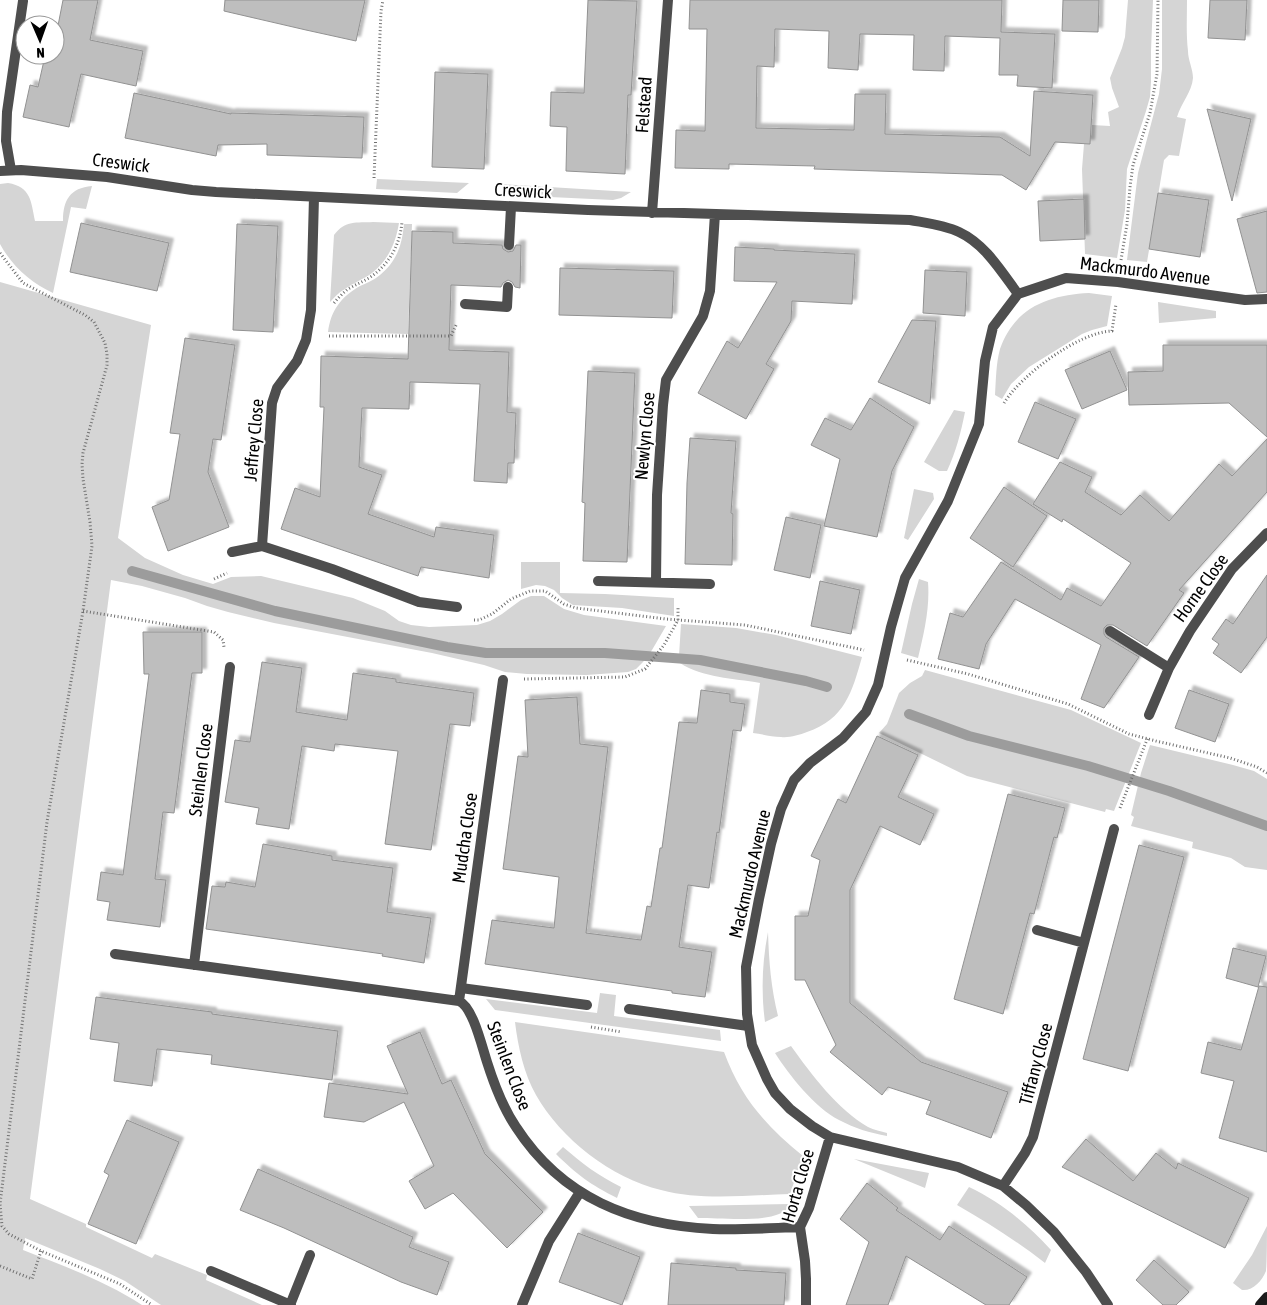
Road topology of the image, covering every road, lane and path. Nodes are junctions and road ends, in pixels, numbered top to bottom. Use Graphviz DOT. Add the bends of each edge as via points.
graph roads {
  1 [pos="23,0"];
  2 [pos="668,0"];
  3 [pos="1158,0"];
  4 [pos="11,170"];
  5 [pos="0,171"];
  6 [pos="314,197"];
  7 [pos="511,207"];
  8 [pos="652,212"];
  9 [pos="715,214"];
  10 [pos="509,245"];
  11 [pos="0,253"];
  12 [pos="1118,282"];
  13 [pos="508,287"];
  14 [pos="1018,294"];
  15 [pos="1267,300"];
  16 [pos="465,304"];
  17 [pos="324,336"];
  18 [pos="980,409"];
  19 [pos="1267,533"];
  20 [pos="262,546"];
  21 [pos="232,552"];
  22 [pos="233,570"];
  23 [pos="214,578"];
  24 [pos="598,581"];
  25 [pos="656,582"];
  26 [pos="710,584"];
  27 [pos="457,607"];
  28 [pos="83,612"];
  29 [pos="469,620"];
  30 [pos="678,620"];
  31 [pos="1110,631"];
  32 [pos="885,655"];
  33 [pos="230,667"];
  34 [pos="1168,668"];
  35 [pos="503,680"];
  36 [pos="1150,715"];
  37 [pos="1143,750"];
  38 [pos="1267,774"];
  39 [pos="1118,812"];
  40 [pos="1114,828"];
  41 [pos="1038,930"];
  42 [pos="1084,943"];
  43 [pos="115,954"];
  44 [pos="194,965"];
  45 [pos="461,988"];
  46 [pos="459,1001"];
  47 [pos="587,1004"];
  48 [pos="629,1009"];
  49 [pos="748,1026"];
  50 [pos="588,1027"];
  51 [pos="627,1033"];
  52 [pos="830,1137"];
  53 [pos="1003,1186"];
  54 [pos="580,1192"];
  55 [pos="0,1204"];
  56 [pos="800,1227"];
  57 [pos="41,1251"];
  58 [pos="310,1255"];
  59 [pos="0,1266"];
  60 [pos="211,1271"];
  61 [pos="1267,1296"];
  62 [pos="152,1305"];
  63 [pos="290,1305"];
  64 [pos="522,1305"];
  65 [pos="806,1305"];
  66 [pos="1108,1305"];
  67 [pos="1260,1305"];
  1 -- 4 [label="street" via="8,112 6,141"];
  2 -- 8 [label="street, Felstead"];
  3 -- 12 [label="path" via="1157,74 1150,113 1133,165"];
  4 -- 5 [label="street, Creswick"];
  4 -- 6 [label="street, Creswick" via="107,176 192,190"];
  6 -- 7 [label="street, Creswick"];
  6 -- 20 [label="street, Jeffrey Close" via="311,310 306,340 297,361 276,388 272,402"];
  7 -- 8 [label="street, Creswick"];
  7 -- 10 [label="street"];
  8 -- 9 [label="street, Creswick"];
  9 -- 14 [label="street, Creswick" via="910,220 946,227 960,232 981,248"];
  9 -- 25 [label="street, Newlyn Close" via="710,291 702,316 666,380 657,496"];
  11 -- 28 [label="path" via="23,283 94,322 105,344 107,365 82,464 92,546"];
  12 -- 14 [label="street, Mackmurdo Avenue" via="1066,278"];
  12 -- 15 [label="street, Mackmurdo Avenue" via="1245,300"];
  12 -- 18 [label="path" via="1112,331 1070,345 1014,389 1001,412"];
  13 -- 16 [label="street" via="507,306"];
  14 -- 18 [label="street, Mackmurdo Avenue" via="993,327 985,361"];
  16 -- 17 [label="path" via="451,336"];
  18 -- 32 [label="street, Mackmurdo Avenue" via="979,424 948,500 905,578"];
  19 -- 34 [label="street, Horne Close" via="1232,569"];
  20 -- 21 [label="street"];
  20 -- 27 [label="street" via="419,602"];
  22 -- 23 [label="path"];
  24 -- 25 [label="street"];
  25 -- 26 [label="street"];
  28 -- 33 [label="path" via="214,632 222,640"];
  28 -- 55 [label="path" via="47,822"];
  29 -- 30 [label="path" via="479,620 492,614 511,599 530,591 545,591 576,608"];
  30 -- 32 [label="path" via="745,625"];
  30 -- 35 [label="path" via="645,669 625,677"];
  31 -- 34 [label="street"];
  32 -- 38 [label="path" via="968,674 1068,704 1129,734 1230,758"];
  32 -- 49 [label="street, Mackmurdo Avenue" via="878,685 866,712 843,738 794,780 781,808 746,967"];
  33 -- 44 [label="street, Steinlen Close"];
  34 -- 36 [label="street, Horne Close"];
  35 -- 45 [label="street, Mudcha Close"];
  37 -- 39 [label="path"];
  40 -- 42 [label="street, Tiffany Close"];
  41 -- 42 [label="street"];
  42 -- 53 [label="street, Tiffany Close" via="1033,1137"];
  43 -- 44 [label="street"];
  44 -- 46 [label="street"];
  45 -- 46 [label="street, Mudcha Close"];
  45 -- 47 [label="street"];
  46 -- 54 [label="street, Steinlen Close" via="472,1016 493,1080 515,1127 540,1159"];
  48 -- 49 [label="street"];
  49 -- 52 [label="street, Mackmurdo Avenue" via="757,1059 775,1094 790,1109"];
  50 -- 51 [label="path"];
  52 -- 53 [label="street, Mackmurdo Avenue" via="958,1167"];
  52 -- 56 [label="street, Horta Close" via="809,1208"];
  53 -- 66 [label="street, Mackmurdo Avenue" via="1054,1232"];
  54 -- 56 [label="street, Steinlen Close" via="638,1218 676,1225 713,1229"];
  54 -- 64 [label="street" via="549,1241"];
  55 -- 57 [label="path" via="2,1226 9,1234"];
  56 -- 65 [label="street, Horta Close"];
  57 -- 59 [label="path" via="32,1279"];
  57 -- 62 [label="path" via="120,1284"];
  58 -- 63 [label="street"];
  60 -- 63 [label="street"];
  61 -- 67 [label="street"];
}
